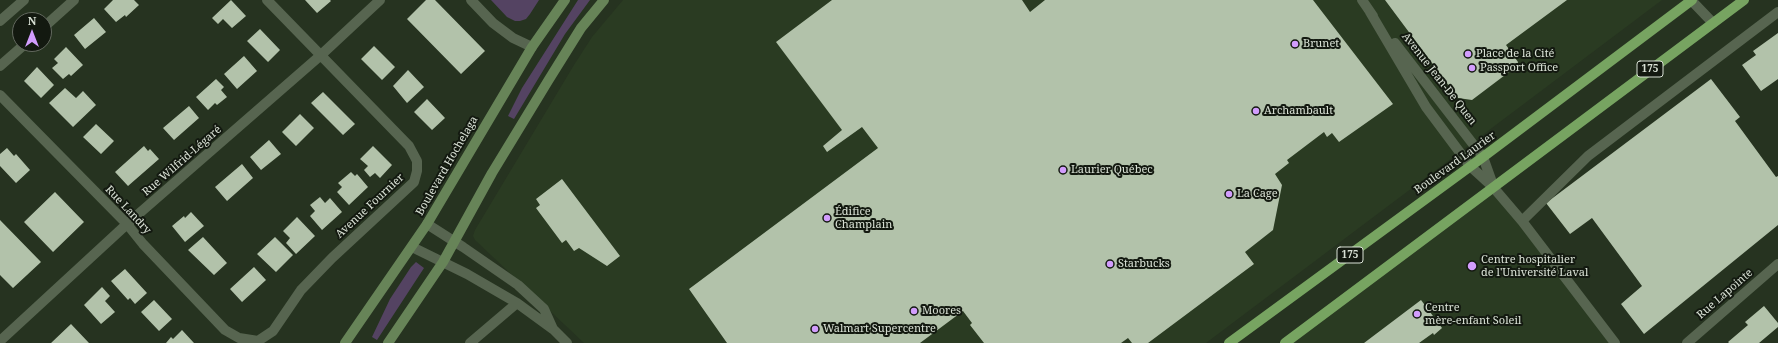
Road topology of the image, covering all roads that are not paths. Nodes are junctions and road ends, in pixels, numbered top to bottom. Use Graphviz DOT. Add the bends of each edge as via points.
graph roads {
  1 [pos="24,0"];
  2 [pos="74,0"];
  3 [pos="267,0"];
  4 [pos="380,0"];
  5 [pos="471,0"];
  6 [pos="565,0"];
  7 [pos="604,0"];
  8 [pos="1362,0"];
  9 [pos="1692,0"];
  10 [pos="1744,0"];
  11 [pos="1370,12"];
  12 [pos="1778,12"];
  13 [pos="52,20"];
  14 [pos="0,21"];
  15 [pos="1713,23"];
  16 [pos="532,47"];
  17 [pos="16,52"];
  18 [pos="322,55"];
  19 [pos="0,66"];
  20 [pos="0,95"];
  21 [pos="1483,157"];
  22 [pos="1470,166"];
  23 [pos="1493,187"];
  24 [pos="1522,221"];
  25 [pos="127,224"];
  26 [pos="427,224"];
  27 [pos="454,241"];
  28 [pos="412,247"];
  29 [pos="443,262"];
  30 [pos="1778,264"];
  31 [pos="517,303"];
  32 [pos="554,330"];
  33 [pos="239,338"];
  34 [pos="0,341"];
  35 [pos="1691,342"];
  36 [pos="345,343"];
  37 [pos="388,343"];
  38 [pos="470,343"];
  39 [pos="567,343"];
  40 [pos="1229,343"];
  41 [pos="1285,343"];
  42 [pos="1615,343"];
  1 -- 14 [label="street"];
  2 -- 13 [label="street"];
  3 -- 18 [label="street, Avenue Fournier"];
  4 -- 18 [label="street, Rue Wilfrid-Légaré"];
  5 -- 16 [label="street" via="512,38"];
  6 -- 16 [label="main road, Boulevard Hochelaga"];
  7 -- 27 [label="main road" via="581,28 548,81"];
  8 -- 11 [label="street, Avenue Jean-De Quen"];
  9 -- 15 [label="street"];
  9 -- 21 [label="main road, Boulevard Laurier / 175"];
  10 -- 15 [label="main road, 175"];
  11 -- 21 [label="street, Avenue Jean-De Quen"];
  11 -- 22 [label="street, Avenue Jean-De Quen" via="1426,107"];
  12 -- 24 [label="street" via="1588,156"];
  15 -- 23 [label="main road, 175"];
  16 -- 26 [label="main road, Boulevard Hochelaga"];
  17 -- 19 [label="street"];
  18 -- 25 [label="street, Rue Wilfrid-Légaré"];
  18 -- 33 [label="street, Avenue Fournier" via="409,146 417,161 414,182 301,290 273,331 258,341"];
  20 -- 25 [label="street, Rue Landry"];
  21 -- 22 [label="main road, Boulevard Laurier / 175"];
  21 -- 23 [label="street, Avenue Jean-De Quen"];
  22 -- 23 [label="street, Avenue Jean-De Quen"];
  22 -- 40 [label="main road, Boulevard Laurier / 175"];
  23 -- 24 [label="street, Avenue Jean-De Quen"];
  23 -- 41 [label="main road, 175"];
  24 -- 42 [label="street, Avenue Jean-De Quen"];
  25 -- 33 [label="street, Rue Landry" via="142,244 225,330"];
  25 -- 34 [label="street, Rue Wilfrid-Légaré"];
  26 -- 27 [label="street"];
  26 -- 28 [label="main road, Boulevard Hochelaga"];
  27 -- 29 [label="main road"];
  27 -- 32 [label="street" via="518,285 544,310"];
  28 -- 29 [label="street"];
  28 -- 36 [label="main road, Boulevard Hochelaga"];
  29 -- 31 [label="street"];
  29 -- 37 [label="main road"];
  30 -- 35 [label="street, Rue Lapointe"];
  31 -- 32 [label="street"];
  31 -- 38 [label="street"];
  32 -- 39 [label="street"];
}
